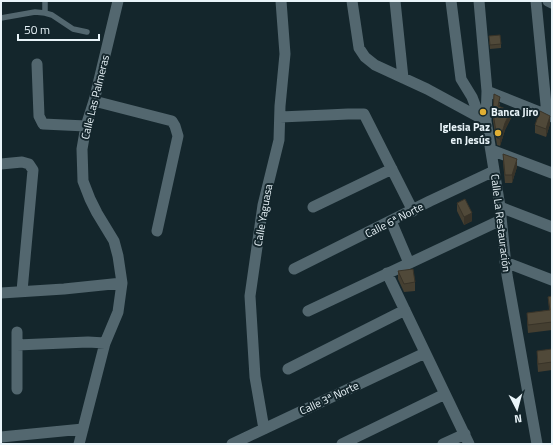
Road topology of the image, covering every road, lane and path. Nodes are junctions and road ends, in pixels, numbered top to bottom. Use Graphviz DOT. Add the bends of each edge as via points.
graph roads {
  1 [pos="45,1"];
  2 [pos="118,1"];
  3 [pos="281,1"];
  4 [pos="352,1"];
  5 [pos="395,1"];
  6 [pos="451,1"];
  7 [pos="479,1"];
  8 [pos="536,1"];
  9 [pos="548,1"];
  10 [pos="552,3"];
  11 [pos="45,14"];
  12 [pos="1,18"];
  13 [pos="87,32"];
  14 [pos="37,64"];
  15 [pos="403,78"];
  16 [pos="487,91"];
  17 [pos="94,101"];
  18 [pos="550,116"];
  19 [pos="280,117"];
  20 [pos="483,120"];
  21 [pos="86,126"];
  22 [pos="491,150"];
  23 [pos="1,164"];
  24 [pos="392,169"];
  25 [pos="494,171"];
  26 [pos="552,173"];
  27 [pos="314,207"];
  28 [pos="500,207"];
  29 [pos="414,210"];
  30 [pos="501,220"];
  31 [pos="391,221"];
  32 [pos="552,227"];
  33 [pos="157,231"];
  34 [pos="505,262"];
  35 [pos="409,263"];
  36 [pos="294,269"];
  37 [pos="388,273"];
  38 [pos="552,280"];
  39 [pos="122,283"];
  40 [pos="22,291"];
  41 [pos="1,293"];
  42 [pos="405,310"];
  43 [pos="308,311"];
  44 [pos="18,332"];
  45 [pos="106,343"];
  46 [pos="17,345"];
  47 [pos="426,353"];
  48 [pos="288,369"];
  49 [pos="17,389"];
  50 [pos="445,394"];
  51 [pos="83,428"];
  52 [pos="264,429"];
  53 [pos="1,437"];
  54 [pos="467,439"];
  55 [pos="79,444"];
  56 [pos="232,444"];
  57 [pos="342,444"];
  58 [pos="443,444"];
  59 [pos="538,444"];
  1 -- 11 [label="lane"];
  2 -- 17 [label="street, Calle Las Palmeras"];
  3 -- 19 [label="street, Calle Yaguasa" via="285,54"];
  4 -- 15 [label="street" via="359,48 375,65"];
  5 -- 15 [label="street"];
  6 -- 20 [label="street" via="460,79"];
  7 -- 16 [label="street, Calle La Restauración"];
  8 -- 18 [label="street"];
  9 -- 10 [label="street"];
  11 -- 12 [label="lane" via="35,12"];
  11 -- 13 [label="lane" via="52,15 73,29"];
  14 -- 21 [label="street" via="39,116 43,124"];
  15 -- 20 [label="street"];
  16 -- 18 [label="street"];
  16 -- 20 [label="street, Calle La Restauración"];
  17 -- 21 [label="street, Calle Las Palmeras"];
  17 -- 33 [label="street" via="172,121 175,126 178,136"];
  19 -- 24 [label="street" via="364,114"];
  19 -- 52 [label="street, Calle Yaguasa" via="279,140 263,205 250,296 255,377"];
  20 -- 22 [label="street, Calle La Restauración"];
  21 -- 39 [label="street, Calle Las Palmeras" via="82,149 83,181 97,213 114,241"];
  22 -- 25 [label="street, Calle La Restauración"];
  22 -- 26 [label="street"];
  23 -- 40 [label="street" via="22,162 29,164 33,170"];
  24 -- 27 [label="street"];
  24 -- 29 [label="street"];
  25 -- 28 [label="street, Calle La Restauración"];
  25 -- 29 [label="street, Calle 6ª Norte"];
  28 -- 30 [label="street, Calle La Restauración"];
  28 -- 32 [label="street"];
  29 -- 31 [label="street, Calle 6ª Norte"];
  30 -- 34 [label="street, Calle La Restauración"];
  30 -- 35 [label="street"];
  31 -- 35 [label="street"];
  31 -- 36 [label="street, Calle 6ª Norte"];
  34 -- 38 [label="street"];
  34 -- 59 [label="street, Calle La Restauración"];
  35 -- 37 [label="street"];
  37 -- 42 [label="street"];
  37 -- 43 [label="street"];
  39 -- 40 [label="street"];
  39 -- 45 [label="street, Calle Las Palmeras" via="118,312"];
  40 -- 41 [label="street"];
  42 -- 47 [label="street"];
  42 -- 48 [label="street"];
  44 -- 46 [label="street"];
  45 -- 46 [label="street"];
  45 -- 51 [label="street, Calle Las Palmeras"];
  46 -- 49 [label="street"];
  47 -- 50 [label="street"];
  47 -- 52 [label="street, Calle 3ª Norte"];
  50 -- 54 [label="street"];
  50 -- 57 [label="street"];
  51 -- 53 [label="street"];
  51 -- 55 [label="street, Calle Las Palmeras"];
  52 -- 56 [label="street, Calle 3ª Norte"];
  54 -- 58 [label="street"];
}
